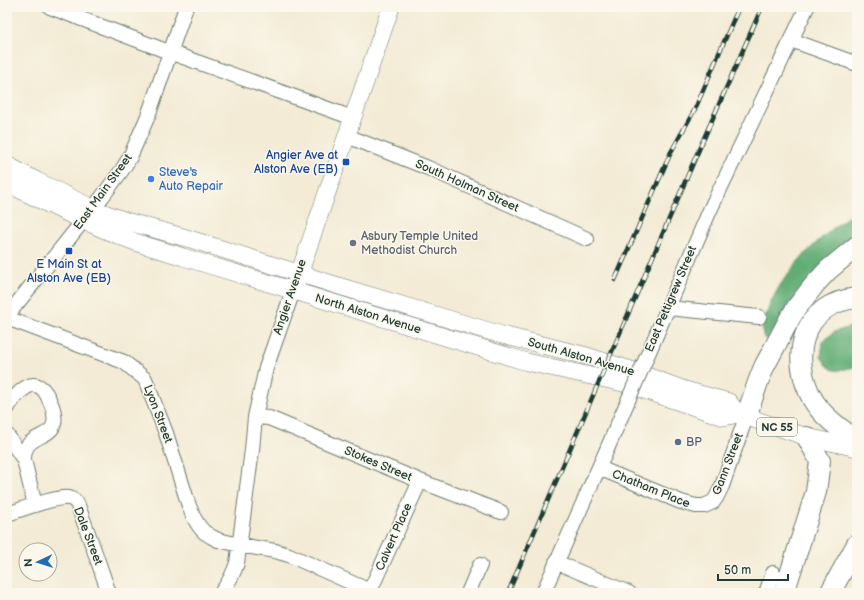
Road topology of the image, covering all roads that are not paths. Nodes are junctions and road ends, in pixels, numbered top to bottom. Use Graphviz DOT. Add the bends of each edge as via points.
graph roads {
  1 [pos="50,7"];
  2 [pos="186,7"];
  3 [pos="391,7"];
  4 [pos="806,7"];
  5 [pos="791,40"];
  6 [pos="170,52"];
  7 [pos="857,64"];
  8 [pos="353,118"];
  9 [pos="347,136"];
  10 [pos="7,165"];
  11 [pos="7,183"];
  12 [pos="88,214"];
  13 [pos="587,238"];
  14 [pos="857,246"];
  15 [pos="299,273"];
  16 [pos="293,291"];
  17 [pos="857,298"];
  18 [pos="668,308"];
  19 [pos="7,317"];
  20 [pos="759,317"];
  21 [pos="7,409"];
  22 [pos="742,416"];
  23 [pos="255,417"];
  24 [pos="7,435"];
  25 [pos="808,437"];
  26 [pos="857,441"];
  27 [pos="857,448"];
  28 [pos="24,460"];
  29 [pos="599,468"];
  30 [pos="420,481"];
  31 [pos="35,505"];
  32 [pos="704,506"];
  33 [pos="501,512"];
  34 [pos="7,514"];
  35 [pos="857,544"];
  36 [pos="240,545"];
  37 [pos="556,562"];
  38 [pos="480,565"];
  39 [pos="774,573"];
  40 [pos="370,592"];
  41 [pos="109,593"];
  42 [pos="221,593"];
  43 [pos="468,593"];
  44 [pos="543,593"];
  45 [pos="629,593"];
  46 [pos="766,593"];
  47 [pos="784,593"];
  48 [pos="830,593"];
  1 -- 6 [label="street"];
  2 -- 6 [label="street, East Main Street"];
  3 -- 8 [label="main road, Angier Avenue"];
  4 -- 5 [label="street, East Pettigrew Street"];
  5 -- 7 [label="street"];
  5 -- 18 [label="street, East Pettigrew Street" via="710,210"];
  6 -- 8 [label="street"];
  6 -- 12 [label="street, East Main Street" via="134,149 122,170"];
  8 -- 9 [label="main road, Angier Avenue"];
  9 -- 13 [label="street, South Holman Street" via="428,168"];
  9 -- 15 [label="main road, Angier Avenue"];
  10 -- 12 [label="main road, North Alston Avenue / NC 55"];
  11 -- 12 [label="main road, North Alston Avenue / NC 55" via="44,202"];
  12 -- 15 [label="main road, North Alston Avenue / NC 55" via="126,221"];
  12 -- 16 [label="main road, North Alston Avenue / NC 55" via="98,227 132,241"];
  12 -- 19 [label="street, East Main Street"];
  14 -- 22 [label="highway" via="828,270 797,307 764,367"];
  15 -- 16 [label="main road, Angier Avenue"];
  15 -- 22 [label="main road, South Alston Avenue / NC 55" via="494,332 628,369 685,390 729,402"];
  16 -- 22 [label="main road, North Alston Avenue / NC 55" via="527,362 622,383 724,417"];
  16 -- 23 [label="street, Angier Avenue" via="266,368"];
  17 -- 26 [label="highway" via="840,301 818,314 807,331 801,358 803,375 813,400 831,421"];
  18 -- 20 [label="street"];
  18 -- 29 [label="street, East Pettigrew Street, bridge"];
  19 -- 36 [label="street, Lyon Street" via="124,362 145,379 194,518 212,537"];
  21 -- 28 [label="street" via="25,387 34,385 43,388 54,414 50,430 28,445"];
  22 -- 25 [label="main road, South Alston Avenue / NC 55"];
  22 -- 32 [label="street, Gann Street" via="722,486 713,502"];
  23 -- 30 [label="street, Stokes Street" via="269,418"];
  23 -- 36 [label="street, Angier Avenue"];
  24 -- 28 [label="street"];
  25 -- 27 [label="main road, South Alston Avenue / NC 55"];
  25 -- 47 [label="highway" via="820,461 816,492"];
  28 -- 31 [label="street"];
  29 -- 32 [label="street, Chatham Place" via="681,502"];
  29 -- 37 [label="street, East Pettigrew Street"];
  30 -- 33 [label="street, Stokes Street"];
  30 -- 40 [label="street, Calvert Place"];
  31 -- 34 [label="street, Dale Street"];
  31 -- 41 [label="street, Dale Street" via="60,498 69,498 77,503"];
  35 -- 48 [label="highway"];
  36 -- 40 [label="street, Lyon Street" via="289,555"];
  36 -- 42 [label="street, Angier Avenue" via="233,574"];
  37 -- 44 [label="street, East Pettigrew Street"];
  37 -- 45 [label="street"];
  38 -- 43 [label="street"];
  39 -- 46 [label="street"];
}
